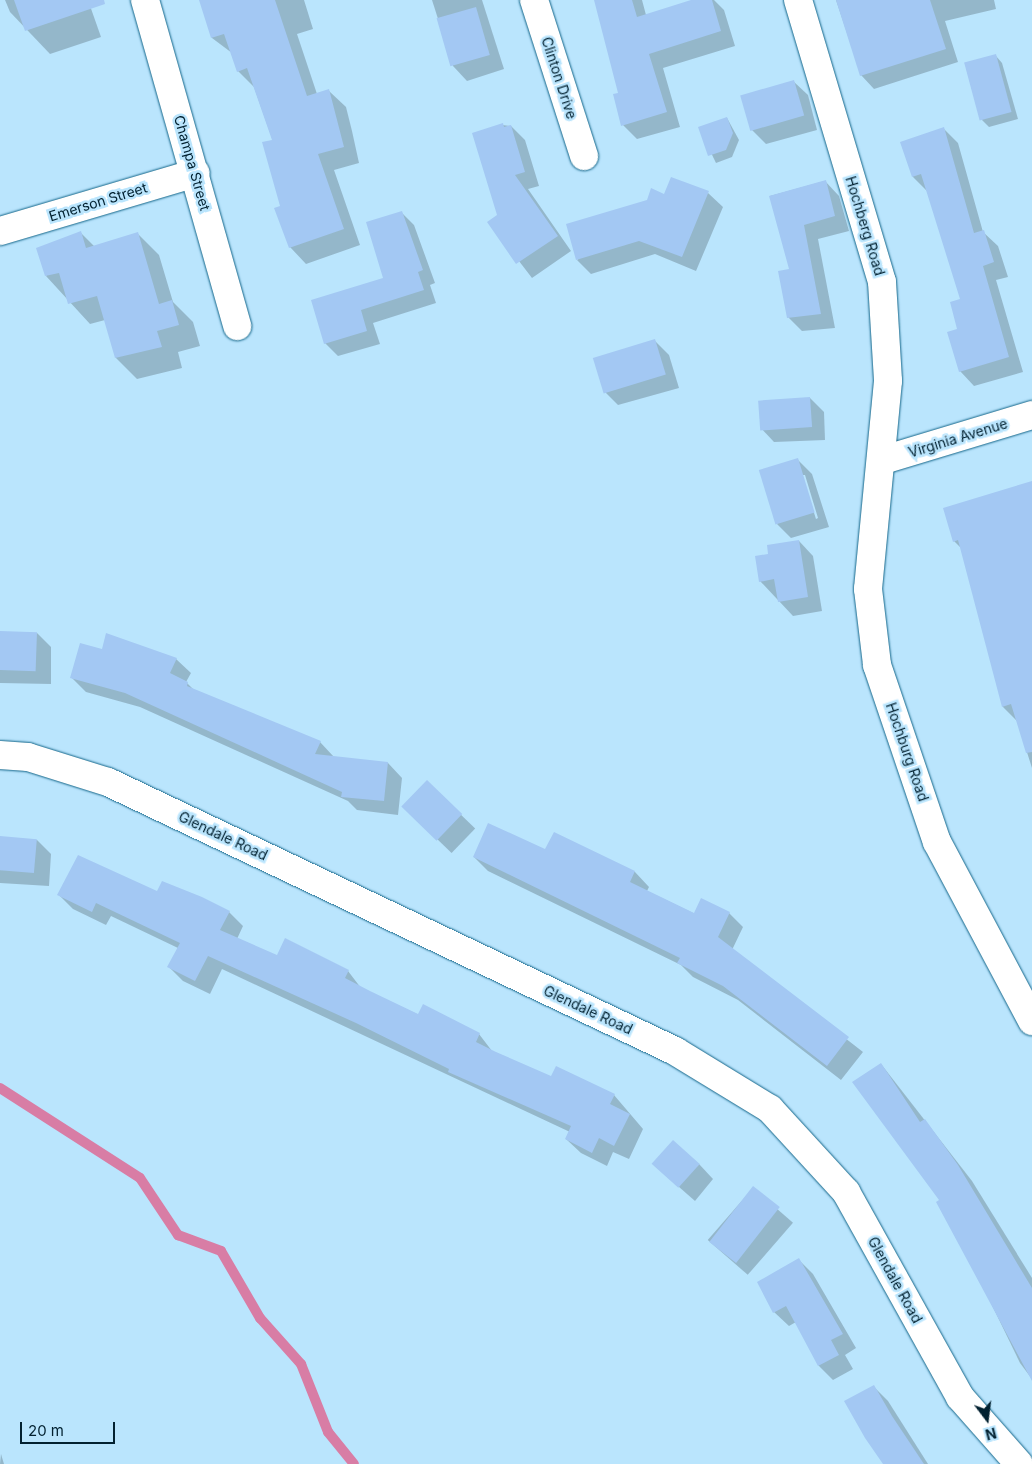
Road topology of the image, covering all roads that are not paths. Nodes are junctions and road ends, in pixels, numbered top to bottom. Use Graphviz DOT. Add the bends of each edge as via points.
graph roads {
  1 [pos="145,0"];
  2 [pos="534,0"];
  3 [pos="798,0"];
  4 [pos="584,156"];
  5 [pos="196,173"];
  6 [pos="0,231"];
  7 [pos="237,326"];
  8 [pos="1032,415"];
  9 [pos="883,460"];
  10 [pos="0,755"];
  11 [pos="1032,1021"];
  12 [pos="1019,1464"];
  1 -- 5 [label="street, Champa Street"];
  2 -- 4 [label="street, Clinton Drive"];
  3 -- 9 [label="street, Hochberg Road" via="882,282 888,381"];
  5 -- 6 [label="street, Emerson Street"];
  5 -- 7 [label="street, Champa Street"];
  8 -- 9 [label="street, Virginia Avenue"];
  9 -- 11 [label="street, Hochburg Road" via="868,589 877,664 937,842"];
  10 -- 12 [label="street, Glendale Road" via="28,757 108,782 675,1051 770,1109 846,1192 960,1397"];
}
